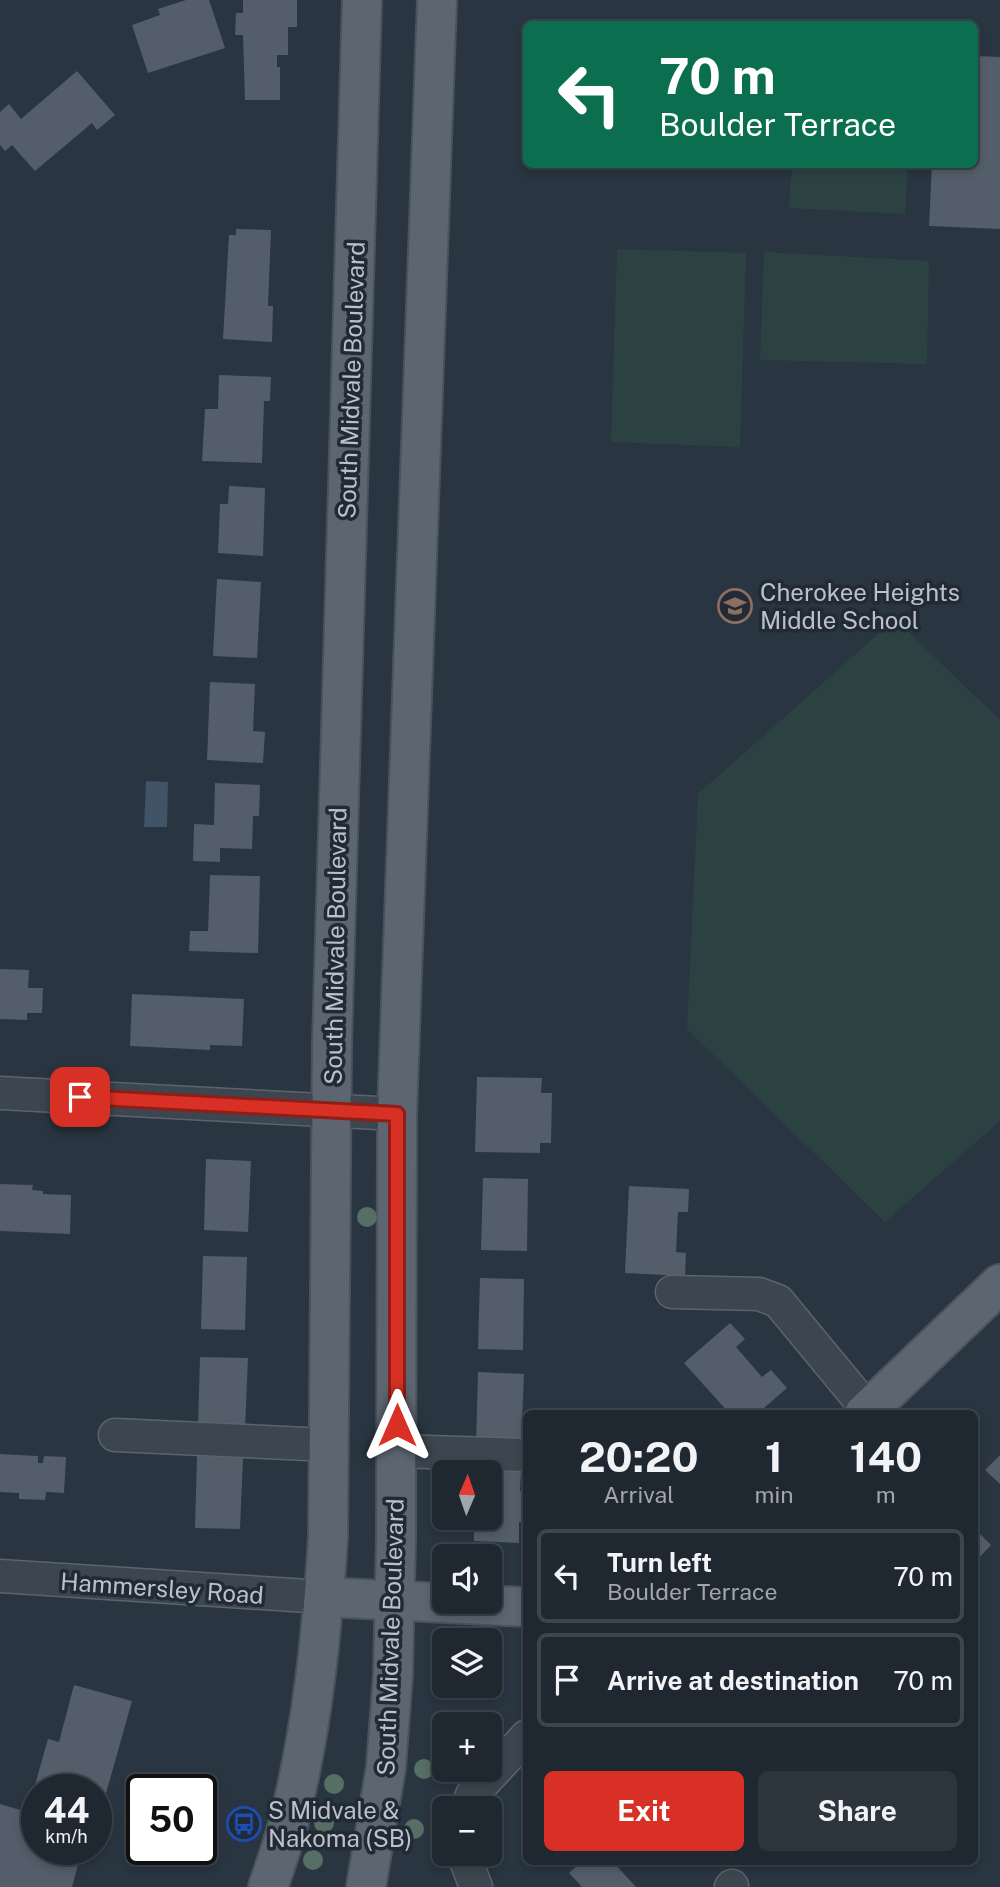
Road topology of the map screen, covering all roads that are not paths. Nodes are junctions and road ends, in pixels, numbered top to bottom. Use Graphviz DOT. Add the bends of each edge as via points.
graph roads {
  1 [pos="362,0"];
  2 [pos="437,0"];
  3 [pos="0,1093"];
  4 [pos="331,1111"];
  5 [pos="397,1114"];
  6 [pos="1000,1284"];
  7 [pos="672,1292"];
  8 [pos="864,1410"];
  9 [pos="868,1410"];
  10 [pos="115,1435"];
  11 [pos="329,1445"];
  12 [pos="396,1451"];
  13 [pos="523,1455"];
  14 [pos="0,1576"];
  15 [pos="324,1597"];
  16 [pos="395,1601"];
  17 [pos="523,1607"];
  18 [pos="523,1740"];
  19 [pos="472,1796"];
  20 [pos="468,1866"];
  21 [pos="268,1887"];
  22 [pos="366,1887"];
  23 [pos="476,1887"];
  1 -- 4 [label="main road, South Midvale Boulevard"];
  2 -- 5 [label="main road, South Midvale Boulevard"];
  3 -- 4 [label="street"];
  4 -- 5 [label="street"];
  4 -- 11 [label="main road, South Midvale Boulevard"];
  5 -- 12 [label="main road, South Midvale Boulevard"];
  6 -- 9 [label="main road"];
  7 -- 8 [label="street" via="759,1294 778,1301"];
  10 -- 11 [label="street"];
  11 -- 15 [label="main road, South Midvale Boulevard"];
  12 -- 13 [label="street"];
  12 -- 16 [label="main road, South Midvale Boulevard"];
  14 -- 15 [label="street, Hammersley Road"];
  15 -- 16 [label="main road"];
  15 -- 21 [label="main road, South Midvale Boulevard" via="305,1748"];
  16 -- 17 [label="main road"];
  16 -- 22 [label="main road, South Midvale Boulevard" via="386,1767"];
  18 -- 19 [label="street"];
  20 -- 23 [label="street"];
}
